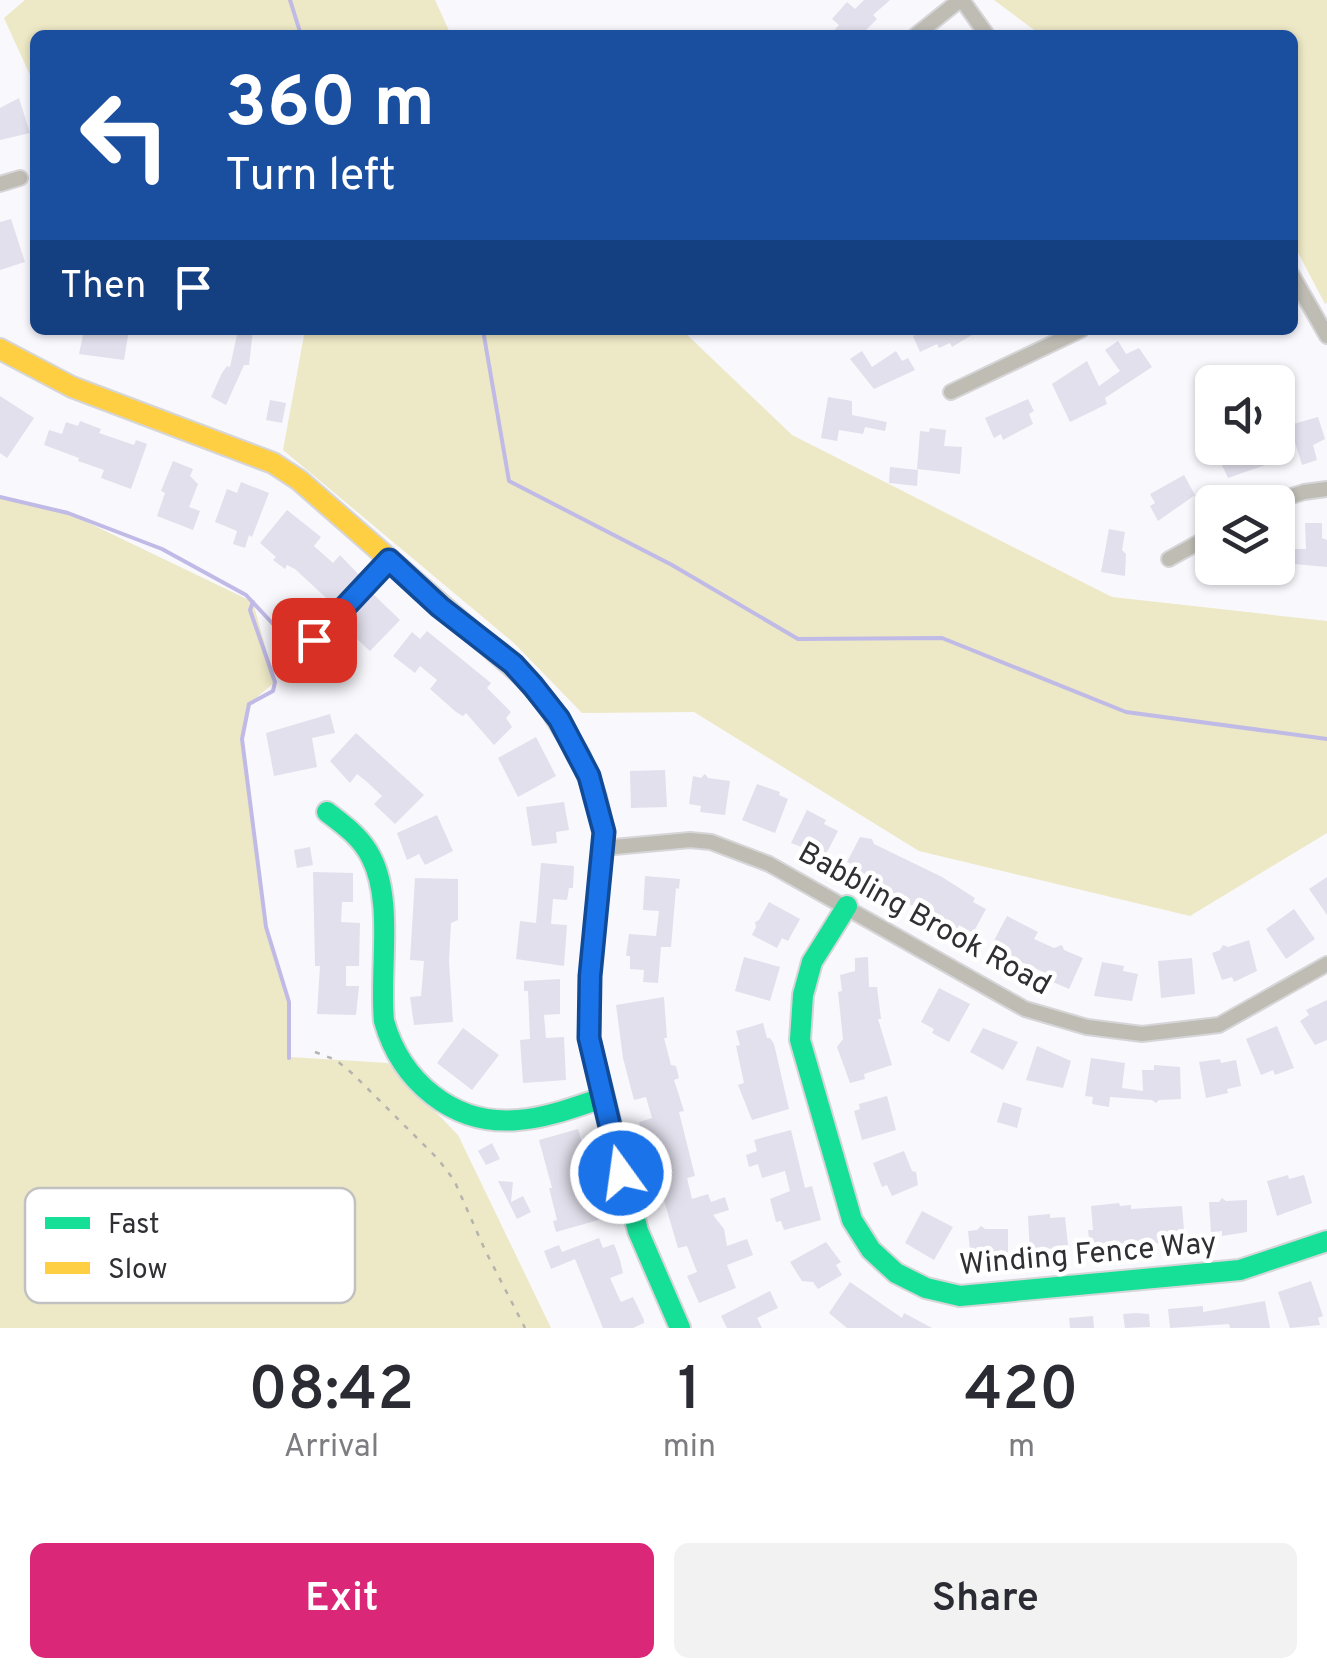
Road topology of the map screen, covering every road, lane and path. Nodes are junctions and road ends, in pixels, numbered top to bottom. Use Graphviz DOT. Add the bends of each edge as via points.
graph roads {
  1 [pos="961,0"];
  2 [pos="922,30"];
  3 [pos="983,30"];
  4 [pos="20,178"];
  5 [pos="0,184"];
  6 [pos="1298,286"];
  7 [pos="1070,335"];
  8 [pos="1327,336"];
  9 [pos="0,349"];
  10 [pos="950,392"];
  11 [pos="1327,489"];
  12 [pos="1295,495"];
  13 [pos="1195,545"];
  14 [pos="389,560"];
  15 [pos="1169,560"];
  16 [pos="314,640"];
  17 [pos="327,812"];
  18 [pos="603,848"];
  19 [pos="847,906"];
  20 [pos="1327,964"];
  21 [pos="315,1052"];
  22 [pos="602,1098"];
  23 [pos="1327,1241"];
  24 [pos="525,1328"];
  25 [pos="680,1328"];
  1 -- 2 [label="street"];
  1 -- 3 [label="street"];
  4 -- 5 [label="street"];
  6 -- 8 [label="street"];
  7 -- 10 [label="street"];
  9 -- 14 [label="street" via="72,387 273,462"];
  11 -- 12 [label="street"];
  13 -- 15 [label="street"];
  14 -- 16 [label="lane"];
  14 -- 18 [label="street" via="513,664 546,702 589,776"];
  17 -- 22 [label="street" via="358,836 377,869 385,904 384,1020 417,1083 454,1110 500,1120"];
  18 -- 19 [label="street, Babbling Brook Road" via="712,842"];
  18 -- 22 [label="street" via="588,1016"];
  19 -- 20 [label="street, Babbling Brook Road" via="1025,1009 1102,1030 1142,1034 1219,1026"];
  19 -- 23 [label="street, Winding Fence Way" via="812,962 800,1040 852,1220 865,1244 897,1275 960,1296 1240,1270"];
  21 -- 24 [label="path" via="353,1074 454,1180"];
  22 -- 25 [label="street" via="638,1231"];
}
